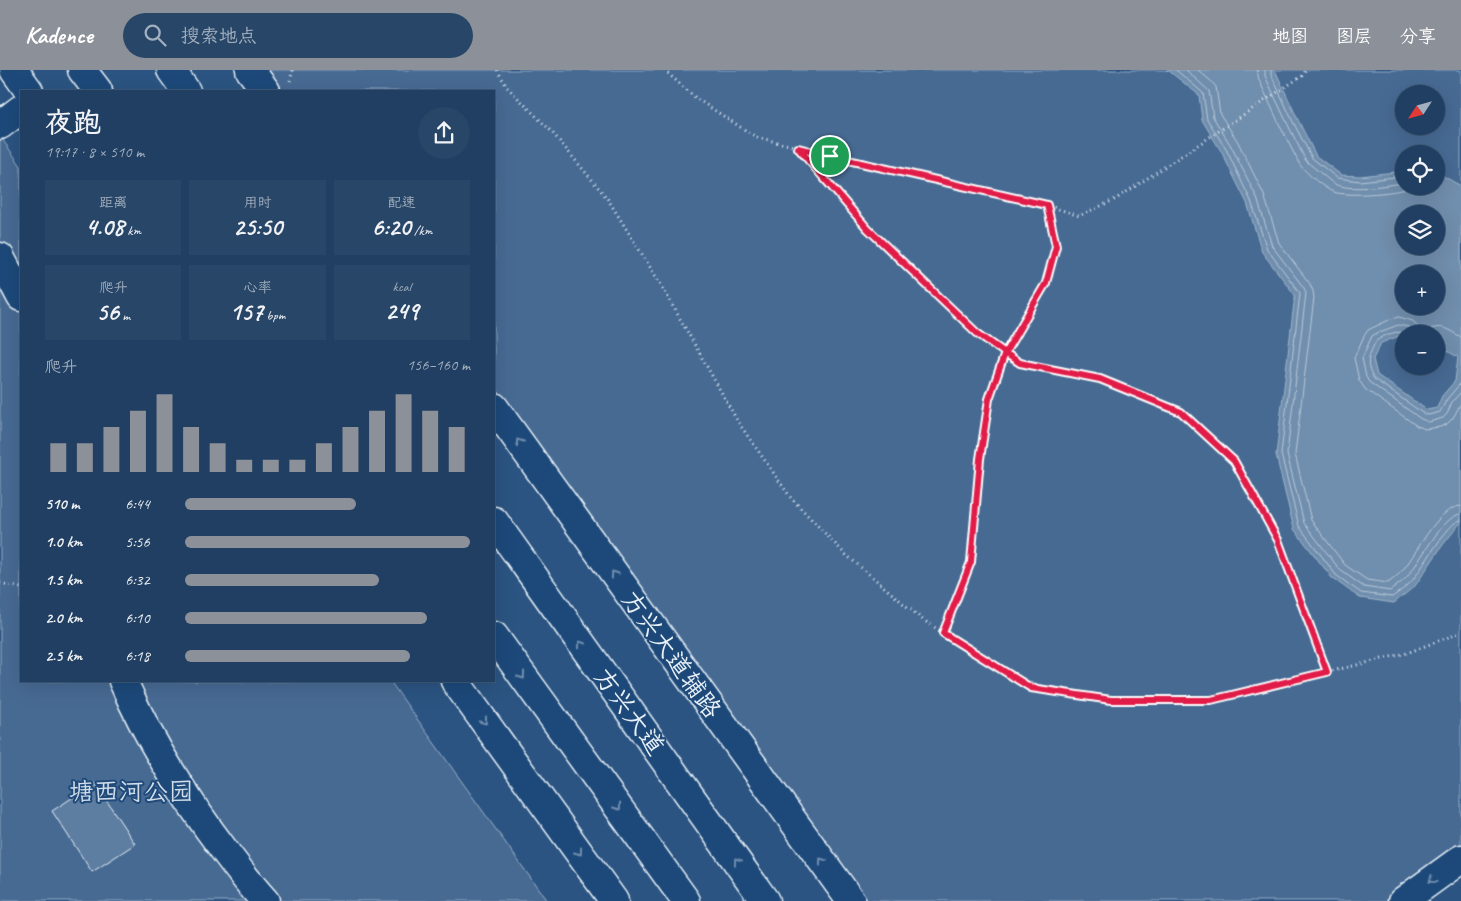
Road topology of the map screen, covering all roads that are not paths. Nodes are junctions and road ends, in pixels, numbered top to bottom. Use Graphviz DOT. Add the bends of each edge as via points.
graph roads {
  1 [pos="14,70"];
  2 [pos="82,70"];
  3 [pos="171,70"];
  4 [pos="250,70"];
  5 [pos="28,90"];
  6 [pos="97,90"];
  7 [pos="185,90"];
  8 [pos="265,90"];
  9 [pos="20,110"];
  10 [pos="0,125"];
  11 [pos="0,257"];
  12 [pos="20,295"];
  13 [pos="495,408"];
  14 [pos="495,523"];
  15 [pos="495,637"];
  16 [pos="123,682"];
  17 [pos="456,682"];
  18 [pos="1461,859"];
  19 [pos="265,901"];
  20 [pos="614,901"];
  21 [pos="686,901"];
  22 [pos="765,901"];
  23 [pos="850,901"];
  24 [pos="1403,901"];
  1 -- 5 [label="main road"];
  2 -- 6 [label="main road"];
  3 -- 7 [label="main road"];
  4 -- 8 [label="main road"];
  9 -- 10 [label="main road"];
  11 -- 12 [label="main road"];
  23 -- 13 [label="main road, 方兴大道辅路, one-way"];
  22 -- 14 [label="main road, 方兴大道, one-way"];
  15 -- 21 [label="main road, one-way"];
  16 -- 19 [label="main road" via="165,765 208,829"];
  17 -- 20 [label="main road, one-way"];
  18 -- 24 [label="main road, one-way"];
}
